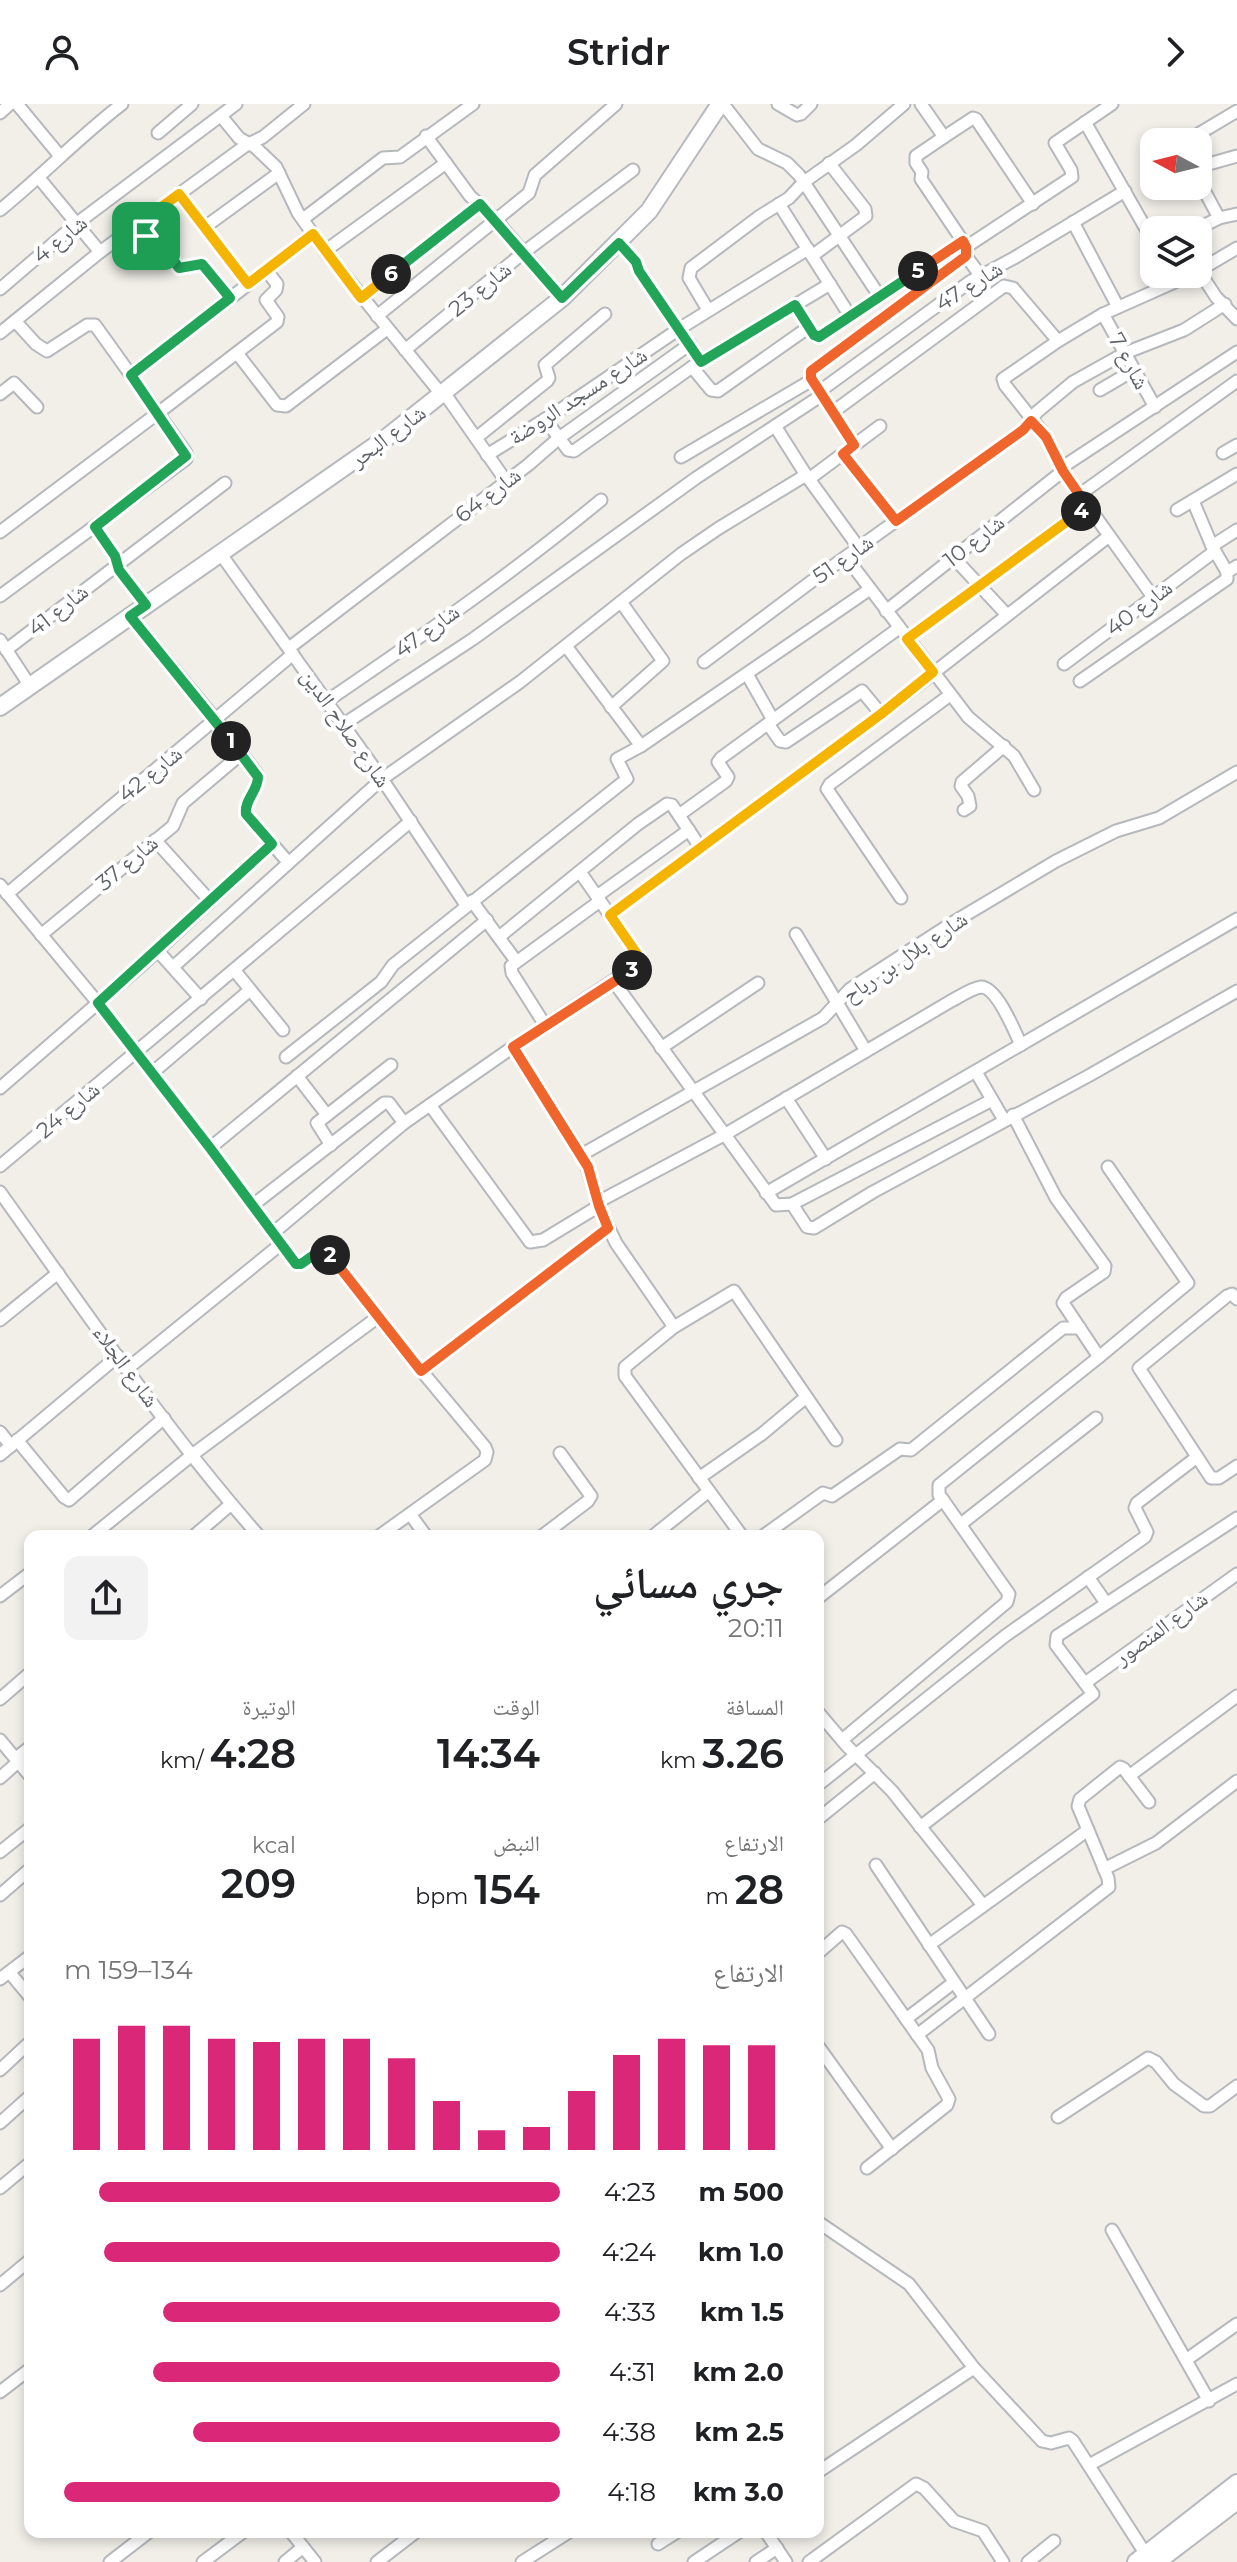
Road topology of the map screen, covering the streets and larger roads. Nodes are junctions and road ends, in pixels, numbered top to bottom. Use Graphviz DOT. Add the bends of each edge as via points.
graph roads {
  1 [pos="10,104"];
  2 [pos="17,104"];
  3 [pos="192,104"];
  4 [pos="236,104"];
  5 [pos="304,104"];
  6 [pos="616,104"];
  7 [pos="778,104"];
  8 [pos="811,104"];
  9 [pos="904,104"];
  10 [pos="921,104"];
  11 [pos="1112,104"];
  12 [pos="119,105"];
  13 [pos="468,105"];
  14 [pos="717,106"];
  15 [pos="600,108"];
  16 [pos="1237,111"];
  17 [pos="0,113"];
  18 [pos="221,116"];
  19 [pos="1085,122"];
  20 [pos="1208,128"];
  21 [pos="158,133"];
  22 [pos="426,136"];
  23 [pos="944,137"];
  24 [pos="249,144"];
  25 [pos="60,156"];
  26 [pos="1237,156"];
  27 [pos="446,163"];
  28 [pos="829,163"];
  29 [pos="1212,163"];
  30 [pos="633,170"];
  31 [pos="279,173"];
  32 [pos="39,178"];
  33 [pos="804,182"];
  34 [pos="1125,191"];
  35 [pos="179,194"];
  36 [pos="1209,200"];
  37 [pos="480,204"];
  38 [pos="779,204"];
  39 [pos="1033,204"];
  40 [pos="0,210"];
  41 [pos="1237,214"];
  42 [pos="1140,218"];
  43 [pos="1219,218"];
  44 [pos="303,219"];
  45 [pos="495,219"];
  46 [pos="1073,222"];
  47 [pos="1212,222"];
  48 [pos="76,224"];
  49 [pos="136,226"];
  50 [pos="205,227"];
  51 [pos="313,234"];
  52 [pos="840,237"];
  53 [pos="619,243"];
  54 [pos="965,248"];
  55 [pos="1237,248"];
  56 [pos="325,251"];
  57 [pos="100,252"];
  58 [pos="810,252"];
  59 [pos="523,253"];
  60 [pos="1212,263"];
  61 [pos="266,270"];
  62 [pos="980,275"];
  63 [pos="248,284"];
  64 [pos="830,284"];
  65 [pos="1155,288"];
  66 [pos="1209,288"];
  67 [pos="0,289"];
  68 [pos="880,297"];
  69 [pos="230,298"];
  70 [pos="361,298"];
  71 [pos="562,298"];
  72 [pos="1225,304"];
  73 [pos="795,305"];
  74 [pos="1118,307"];
  75 [pos="708,310"];
  76 [pos="605,314"];
  77 [pos="1103,314"];
  78 [pos="377,316"];
  79 [pos="850,316"];
  80 [pos="1237,319"];
  81 [pos="15,321"];
  82 [pos="809,327"];
  83 [pos="387,329"];
  84 [pos="679,329"];
  85 [pos="0,333"];
  86 [pos="1058,341"];
  87 [pos="690,344"];
  88 [pos="405,350"];
  89 [pos="237,353"];
  90 [pos="1125,353"];
  91 [pos="1236,354"];
  92 [pos="697,364"];
  93 [pos="1134,370"];
  94 [pos="131,375"];
  95 [pos="811,376"];
  96 [pos="1237,381"];
  97 [pos="1100,390"];
  98 [pos="821,393"];
  99 [pos="0,394"];
  100 [pos="444,394"];
  101 [pos="37,407"];
  102 [pos="1155,407"];
  103 [pos="833,412"];
  104 [pos="158,413"];
  105 [pos="545,419"];
  106 [pos="1031,421"];
  107 [pos="775,426"];
  108 [pos="880,426"];
  109 [pos="476,438"];
  110 [pos="559,438"];
  111 [pos="854,445"];
  112 [pos="1237,445"];
  113 [pos="1223,453"];
  114 [pos="843,454"];
  115 [pos="487,455"];
  116 [pos="681,457"];
  117 [pos="1062,470"];
  118 [pos="1237,474"];
  119 [pos="807,477"];
  120 [pos="506,481"];
  121 [pos="225,483"];
  122 [pos="1079,495"];
  123 [pos="601,500"];
  124 [pos="1193,501"];
  125 [pos="1087,506"];
  126 [pos="1177,510"];
  127 [pos="896,521"];
  128 [pos="95,527"];
  129 [pos="1237,530"];
  130 [pos="0,532"];
  131 [pos="1109,536"];
  132 [pos="859,548"];
  133 [pos="1213,549"];
  134 [pos="220,553"];
  135 [pos="846,557"];
  136 [pos="953,557"];
  137 [pos="118,564"];
  138 [pos="1232,569"];
  139 [pos="980,586"];
  140 [pos="870,589"];
  141 [pos="0,596"];
  142 [pos="1153,597"];
  143 [pos="621,602"];
  144 [pos="146,605"];
  145 [pos="886,611"];
  146 [pos="1007,615"];
  147 [pos="130,616"];
  148 [pos="899,628"];
  149 [pos="907,639"];
  150 [pos="3,645"];
  151 [pos="566,646"];
  152 [pos="291,651"];
  153 [pos="704,662"];
  154 [pos="1064,664"];
  155 [pos="933,672"];
  156 [pos="747,674"];
  157 [pos="1080,681"];
  158 [pos="30,686"];
  159 [pos="950,695"];
  160 [pos="327,701"];
  161 [pos="0,707"];
  162 [pos="611,707"];
  163 [pos="881,714"];
  164 [pos="215,719"];
  165 [pos="770,722"];
  166 [pos="344,724"];
  167 [pos="641,746"];
  168 [pos="1004,746"];
  169 [pos="241,754"];
  170 [pos="1237,772"];
  171 [pos="382,779"];
  172 [pos="1034,790"];
  173 [pos="964,810"];
  174 [pos="679,815"];
  175 [pos="411,821"];
  176 [pos="689,830"];
  177 [pos="155,840"];
  178 [pos="272,844"];
  179 [pos="700,847"];
  180 [pos="288,862"];
  181 [pos="580,872"];
  182 [pos="3,890"];
  183 [pos="599,898"];
  184 [pos="901,898"];
  185 [pos="210,901"];
  186 [pos="469,903"];
  187 [pos="610,915"];
  188 [pos="1237,919"];
  189 [pos="487,920"];
  190 [pos="796,934"];
  191 [pos="41,935"];
  192 [pos="499,937"];
  193 [pos="157,950"];
  194 [pos="516,961"];
  195 [pos="173,967"];
  196 [pos="235,971"];
  197 [pos="614,982"];
  198 [pos="758,983"];
  199 [pos="250,990"];
  200 [pos="1237,991"];
  201 [pos="201,999"];
  202 [pos="838,1002"];
  203 [pos="98,1003"];
  204 [pos="545,1025"];
  205 [pos="283,1030"];
  206 [pos="1021,1045"];
  207 [pos="513,1047"];
  208 [pos="661,1048"];
  209 [pos="866,1051"];
  210 [pos="136,1053"];
  211 [pos="286,1057"];
  212 [pos="391,1065"];
  213 [pos="976,1072"];
  214 [pos="152,1073"];
  215 [pos="297,1076"];
  216 [pos="0,1088"];
  217 [pos="692,1090"];
  218 [pos="786,1098"];
  219 [pos="992,1100"];
  220 [pos="430,1105"];
  221 [pos="327,1115"];
  222 [pos="1008,1117"];
  223 [pos="404,1123"];
  224 [pos="724,1135"];
  225 [pos="331,1145"];
  226 [pos="210,1148"];
  227 [pos="581,1155"];
  228 [pos="826,1159"];
  229 [pos="0,1166"];
  230 [pos="1108,1167"];
  231 [pos="0,1192"];
  232 [pos="766,1193"];
  233 [pos="598,1204"];
  234 [pos="792,1204"];
  235 [pos="253,1205"];
  236 [pos="608,1228"];
  237 [pos="273,1233"];
  238 [pos="281,1244"];
  239 [pos="58,1273"];
  240 [pos="1234,1297"];
  241 [pos="378,1317"];
  242 [pos="0,1320"];
  243 [pos="674,1327"];
  244 [pos="1080,1328"];
  245 [pos="118,1356"];
  246 [pos="1099,1357"];
  247 [pos="127,1369"];
  248 [pos="421,1371"];
  249 [pos="805,1398"];
  250 [pos="164,1418"];
  251 [pos="1096,1418"];
  252 [pos="0,1432"];
  253 [pos="836,1440"];
  254 [pos="14,1443"];
  255 [pos="560,1453"];
  256 [pos="0,1455"];
  257 [pos="192,1455"];
  258 [pos="1197,1457"];
  259 [pos="1237,1466"];
  260 [pos="699,1478"];
  261 [pos="709,1491"];
  262 [pos="943,1500"];
  263 [pos="230,1505"];
  264 [pos="410,1514"];
  265 [pos="1237,1518"];
  266 [pos="961,1524"];
  267 [pos="99,1530"];
  268 [pos="201,1530"];
  269 [pos="253,1530"];
  270 [pos="387,1530"];
  271 [pos="422,1530"];
  272 [pos="552,1530"];
  273 [pos="660,1530"];
  274 [pos="738,1530"];
  275 [pos="771,1530"];
  276 [pos="1237,1574"];
  277 [pos="1088,1577"];
  278 [pos="24,1578"];
  279 [pos="824,1593"];
  280 [pos="0,1596"];
  281 [pos="1106,1603"];
  282 [pos="24,1678"];
  283 [pos="1085,1683"];
  284 [pos="1237,1696"];
  285 [pos="0,1699"];
  286 [pos="824,1719"];
  287 [pos="0,1740"];
  288 [pos="842,1740"];
  289 [pos="24,1753"];
  290 [pos="856,1756"];
  291 [pos="17,1760"];
  292 [pos="24,1769"];
  293 [pos="875,1773"];
  294 [pos="1129,1776"];
  295 [pos="0,1778"];
  296 [pos="824,1780"];
  297 [pos="1237,1781"];
  298 [pos="1149,1802"];
  299 [pos="824,1814"];
  300 [pos="920,1827"];
  301 [pos="1088,1830"];
  302 [pos="24,1833"];
  303 [pos="0,1852"];
  304 [pos="876,1865"];
  305 [pos="1104,1869"];
  306 [pos="24,1874"];
  307 [pos="0,1895"];
  308 [pos="982,1904"];
  309 [pos="929,1945"];
  310 [pos="824,1948"];
  311 [pos="24,1961"];
  312 [pos="5,1976"];
  313 [pos="953,1983"];
  314 [pos="24,1992"];
  315 [pos="964,1999"];
  316 [pos="906,2019"];
  317 [pos="989,2034"];
  318 [pos="917,2035"];
  319 [pos="24,2048"];
  320 [pos="824,2054"];
  321 [pos="0,2070"];
  322 [pos="1237,2086"];
  323 [pos="24,2101"];
  324 [pos="1058,2117"];
  325 [pos="0,2123"];
  326 [pos="892,2149"];
  327 [pos="24,2168"];
  328 [pos="867,2168"];
  329 [pos="1,2187"];
  330 [pos="824,2226"];
  331 [pos="1112,2230"];
  332 [pos="24,2265"];
  333 [pos="0,2285"];
  334 [pos="1237,2324"];
  335 [pos="1186,2360"];
  336 [pos="974,2368"];
  337 [pos="24,2374"];
  338 [pos="1237,2384"];
  339 [pos="0,2392"];
  340 [pos="1209,2401"];
  341 [pos="1089,2465"];
  342 [pos="824,2468"];
  343 [pos="1237,2483"];
  344 [pos="1237,2501"];
  345 [pos="141,2538"];
  346 [pos="235,2538"];
  347 [pos="296,2538"];
  348 [pos="408,2538"];
  349 [pos="552,2538"];
  350 [pos="668,2538"];
  351 [pos="730,2538"];
  352 [pos="770,2538"];
  353 [pos="1054,2541"];
  354 [pos="658,2544"];
  355 [pos="303,2547"];
  356 [pos="777,2548"];
  357 [pos="1146,2559"];
  358 [pos="110,2562"];
  359 [pos="203,2562"];
  360 [pos="285,2562"];
  361 [pos="315,2562"];
  362 [pos="377,2562"];
  363 [pos="522,2562"];
  364 [pos="694,2562"];
  365 [pos="756,2562"];
  366 [pos="786,2562"];
  367 [pos="809,2562"];
  368 [pos="1003,2562"];
  369 [pos="1028,2562"];
  1 -- 17 [label="street"];
  2 -- 25 [label="street"];
  3 -- 21 [label="street"];
  4 -- 18 [label="street, شارع 4"];
  5 -- 24 [label="street"];
  6 -- 15 [label="street"];
  7 -- 8 [label="street" via="797,115"];
  9 -- 28 [label="street"];
  10 -- 23 [label="street"];
  11 -- 19 [label="street"];
  12 -- 25 [label="street"];
  13 -- 22 [label="street"];
  14 -- 33 [label="street" via="758,149 787,163"];
  14 -- 53 [label="street, شارع البحر" via="656,201"];
  15 -- 45 [label="street" via="599,121 535,175 529,193"];
  16 -- 20 [label="street"];
  18 -- 24 [label="street"];
  18 -- 48 [label="street, شارع 4"];
  19 -- 34 [label="street"];
  19 -- 39 [label="street" via="1055,143 1072,177"];
  22 -- 27 [label="street"];
  22 -- 44 [label="street" via="400,157 385,157"];
  23 -- 39 [label="street" via="976,119"];
  23 -- 54 [label="street" via="918,154 916,163"];
  24 -- 31 [label="street"];
  24 -- 35 [label="street"];
  25 -- 32 [label="street"];
  26 -- 29 [label="street"];
  27 -- 37 [label="street"];
  27 -- 56 [label="street"];
  28 -- 33 [label="street"];
  28 -- 52 [label="street, شارع مسجد الروضة" via="866,213"];
  30 -- 59 [label="street, شارع 23"];
  31 -- 44 [label="street"];
  31 -- 50 [label="street"];
  32 -- 40 [label="street"];
  32 -- 48 [label="street"];
  33 -- 38 [label="street"];
  33 -- 52 [label="street"];
  34 -- 42 [label="street"];
  34 -- 46 [label="street, شارع 47"];
  35 -- 49 [label="street"];
  35 -- 50 [label="street"];
  36 -- 43 [label="street"];
  37 -- 45 [label="street"];
  37 -- 70 [label="street"];
  38 -- 58 [label="street"];
  38 -- 75 [label="street" via="688,271"];
  39 -- 54 [label="street"];
  41 -- 43 [label="street"];
  43 -- 47 [label="street"];
  44 -- 51 [label="street"];
  45 -- 59 [label="street"];
  45 -- 78 [label="street"];
  46 -- 62 [label="street, شارع 47"];
  46 -- 74 [label="street"];
  48 -- 57 [label="street"];
  48 -- 67 [label="street, شارع 4"];
  49 -- 57 [label="street"];
  49 -- 69 [label="street" via="158,239 179,268 202,264"];
  50 -- 63 [label="street"];
  51 -- 56 [label="street"];
  51 -- 61 [label="street"];
  52 -- 58 [label="street, شارع مسجد الروضة"];
  52 -- 68 [label="street"];
  53 -- 71 [label="street, شارع البحر"];
  53 -- 84 [label="street"];
  54 -- 62 [label="street"];
  54 -- 68 [label="street"];
  54 -- 95 [label="street"];
  55 -- 60 [label="street"];
  56 -- 70 [label="street"];
  57 -- 81 [label="street"];
  58 -- 64 [label="street"];
  58 -- 75 [label="street, شارع مسجد الروضة"];
  59 -- 71 [label="street"];
  59 -- 88 [label="street, شارع 23"];
  61 -- 63 [label="street"];
  61 -- 89 [label="street" via="277,286 266,300 277,322"];
  62 -- 98 [label="street, شارع 47"];
  63 -- 69 [label="street"];
  64 -- 73 [label="street"];
  64 -- 79 [label="street"];
  65 -- 74 [label="street"];
  66 -- 72 [label="street"];
  68 -- 79 [label="street"];
  69 -- 94 [label="street"];
  70 -- 78 [label="street"];
  71 -- 100 [label="street, شارع البحر"];
  72 -- 80 [label="street"];
  72 -- 90 [label="street, شارع 51" via="1184,330"];
  73 -- 82 [label="street"];
  73 -- 92 [label="street"];
  74 -- 77 [label="street"];
  75 -- 84 [label="street, شارع مسجد الروضة"];
  76 -- 109 [label="street" via="545,365 547,381"];
  77 -- 86 [label="street"];
  77 -- 90 [label="street, شارع 7"];
  78 -- 83 [label="street"];
  79 -- 82 [label="street" via="819,337"];
  81 -- 85 [label="street"];
  81 -- 94 [label="street" via="47,351 95,325"];
  82 -- 92 [label="street" via="718,391 711,390"];
  83 -- 88 [label="street"];
  83 -- 89 [label="street" via="281,406"];
  84 -- 87 [label="street"];
  84 -- 105 [label="street, شارع مسجد الروضة"];
  86 -- 103 [label="street" via="1013,288 1004,286"];
  86 -- 106 [label="street" via="1003,379"];
  87 -- 92 [label="street"];
  87 -- 110 [label="street, شارع 64"];
  88 -- 100 [label="street"];
  89 -- 104 [label="street"];
  90 -- 93 [label="street, شارع 7"];
  90 -- 106 [label="street, شارع 51" via="1073,382"];
  91 -- 102 [label="street, شارع 10"];
  92 -- 110 [label="street" via="574,451"];
  93 -- 97 [label="street"];
  93 -- 102 [label="street, شارع 7"];
  94 -- 104 [label="street"];
  95 -- 98 [label="street"];
  95 -- 116 [label="street"];
  96 -- 122 [label="street"];
  98 -- 103 [label="street"];
  98 -- 107 [label="street, شارع 47"];
  99 -- 101 [label="street" via="14,383"];
  100 -- 109 [label="street"];
  100 -- 134 [label="street, شارع البحر"];
  102 -- 117 [label="street, شارع 10"];
  103 -- 111 [label="street"];
  104 -- 128 [label="street" via="186,459"];
  104 -- 130 [label="street"];
  105 -- 110 [label="street"];
  105 -- 115 [label="street, شارع مسجد الروضة"];
  106 -- 117 [label="street" via="1046,437"];
  106 -- 127 [label="street, شارع 51"];
  107 -- 119 [label="street"];
  107 -- 166 [label="street, شارع 47"];
  108 -- 111 [label="street"];
  109 -- 115 [label="street"];
  110 -- 120 [label="street, شارع 64"];
  111 -- 114 [label="street"];
  112 -- 113 [label="street"];
  114 -- 119 [label="street"];
  114 -- 127 [label="street"];
  115 -- 120 [label="street"];
  117 -- 122 [label="street"];
  117 -- 136 [label="street, شارع 10"];
  118 -- 124 [label="street"];
  119 -- 132 [label="street"];
  119 -- 143 [label="street" via="719,528"];
  120 -- 152 [label="street, شارع 64"];
  121 -- 137 [label="street, شارع 41"];
  122 -- 125 [label="street"];
  123 -- 160 [label="street, شارع 47"];
  124 -- 126 [label="street"];
  124 -- 133 [label="street"];
  125 -- 131 [label="street"];
  125 -- 139 [label="street"];
  127 -- 132 [label="street, شارع 51"];
  128 -- 137 [label="street"];
  128 -- 141 [label="street"];
  129 -- 133 [label="street, شارع 40"];
  131 -- 142 [label="street"];
  131 -- 146 [label="street"];
  132 -- 135 [label="street, شارع 51"];
  133 -- 138 [label="street"];
  133 -- 142 [label="street, شارع 40"];
  134 -- 144 [label="street, شارع البحر"];
  134 -- 152 [label="street, شارع صلاح الدين"];
  135 -- 140 [label="street"];
  135 -- 153 [label="street, شارع 51"];
  136 -- 139 [label="street"];
  136 -- 145 [label="street, شارع 10"];
  137 -- 144 [label="street"];
  137 -- 150 [label="street, شارع 41"];
  138 -- 157 [label="street" via="1227,579"];
  139 -- 146 [label="street"];
  139 -- 149 [label="street"];
  140 -- 145 [label="street"];
  140 -- 156 [label="street"];
  142 -- 154 [label="street, شارع 40"];
  143 -- 151 [label="street"];
  143 -- 162 [label="street" via="663,661"];
  144 -- 147 [label="street, شارع البحر"];
  145 -- 148 [label="street"];
  146 -- 155 [label="street"];
  147 -- 158 [label="street, شارع البحر"];
  147 -- 164 [label="street"];
  148 -- 149 [label="street"];
  148 -- 165 [label="street"];
  149 -- 155 [label="street"];
  150 -- 158 [label="street"];
  151 -- 162 [label="street"];
  151 -- 171 [label="street"];
  152 -- 160 [label="street, شارع صلاح الدين"];
  152 -- 164 [label="street, شارع 42"];
  155 -- 159 [label="street"];
  155 -- 163 [label="street"];
  156 -- 165 [label="street"];
  156 -- 167 [label="street"];
  158 -- 161 [label="street, شارع البحر"];
  159 -- 168 [label="street"];
  159 -- 184 [label="street" via="827,789"];
  160 -- 166 [label="street, شارع صلاح الدين"];
  162 -- 167 [label="street"];
  163 -- 165 [label="street" via="862,691 786,742 780,741"];
  163 -- 179 [label="street"];
  164 -- 169 [label="street"];
  164 -- 182 [label="street, شارع 42"];
  165 -- 174 [label="street" via="719,760 726,781"];
  166 -- 171 [label="street, شارع صلاح الدين"];
  167 -- 186 [label="street" via="617,759 627,779"];
  168 -- 172 [label="street"];
  168 -- 173 [label="street" via="962,782 970,801"];
  169 -- 177 [label="street, شارع 37" via="183,803 175,823"];
  169 -- 178 [label="street" via="258,780 245,811"];
  170 -- 202 [label="street, شارع بلال بن رباح" via="1159,818 1116,831 1056,861 913,948"];
  171 -- 175 [label="street, شارع صلاح الدين"];
  171 -- 180 [label="street"];
  174 -- 176 [label="street"];
  174 -- 181 [label="street" via="666,804"];
  175 -- 186 [label="street, شارع صلاح الدين"];
  175 -- 196 [label="street, شارع 24"];
  176 -- 179 [label="street"];
  176 -- 183 [label="street"];
  177 -- 185 [label="street"];
  177 -- 191 [label="street, شارع 37"];
  178 -- 180 [label="street"];
  178 -- 185 [label="street"];
  179 -- 187 [label="street"];
  180 -- 195 [label="street"];
  181 -- 183 [label="street"];
  181 -- 192 [label="street"];
  182 -- 191 [label="street"];
  183 -- 187 [label="street"];
  183 -- 194 [label="street"];
  185 -- 193 [label="street"];
  186 -- 189 [label="street, شارع صلاح الدين"];
  186 -- 211 [label="street"];
  187 -- 197 [label="street" via="640,960"];
  188 -- 206 [label="street"];
  189 -- 192 [label="street, شارع صلاح الدين"];
  189 -- 215 [label="street"];
  190 -- 202 [label="street"];
  191 -- 203 [label="street"];
  192 -- 194 [label="street, شارع صلاح الدين"];
  193 -- 195 [label="street"];
  193 -- 203 [label="street"];
  194 -- 204 [label="street, شارع صلاح الدين" via="512,973"];
  195 -- 201 [label="street"];
  196 -- 199 [label="street"];
  196 -- 201 [label="street, شارع 24"];
  197 -- 204 [label="street"];
  197 -- 208 [label="street"];
  198 -- 208 [label="street"];
  199 -- 205 [label="street"];
  199 -- 214 [label="street"];
  200 -- 222 [label="street"];
  201 -- 210 [label="street, شارع 24"];
  202 -- 209 [label="street"];
  202 -- 217 [label="street, شارع بلال بن رباح" via="823,1018"];
  203 -- 210 [label="street"];
  203 -- 216 [label="street"];
  204 -- 207 [label="street"];
  206 -- 209 [label="street" via="998,999 978,987"];
  206 -- 213 [label="street"];
  207 -- 220 [label="street"];
  207 -- 227 [label="street"];
  208 -- 217 [label="street"];
  209 -- 218 [label="street"];
  210 -- 214 [label="street"];
  210 -- 229 [label="street, شارع 24"];
  212 -- 221 [label="street"];
  213 -- 219 [label="street"];
  213 -- 228 [label="street"];
  214 -- 226 [label="street"];
  215 -- 221 [label="street"];
  215 -- 226 [label="street"];
  217 -- 224 [label="street"];
  217 -- 227 [label="street, شارع بلال بن رباح"];
  218 -- 224 [label="street"];
  218 -- 228 [label="street"];
  219 -- 222 [label="street"];
  219 -- 234 [label="street"];
  220 -- 223 [label="street"];
  220 -- 233 [label="street" via="530,1242 543,1240"];
  221 -- 225 [label="street" via="317,1125"];
  222 -- 234 [label="street" via="814,1228 807,1227"];
  222 -- 244 [label="street" via="1105,1266 1064,1301"];
  223 -- 225 [label="street" via="384,1103"];
  223 -- 237 [label="street"];
  224 -- 232 [label="street"];
  224 -- 233 [label="street"];
  225 -- 235 [label="street"];
  226 -- 235 [label="street"];
  227 -- 233 [label="street"];
  228 -- 232 [label="street"];
  230 -- 246 [label="street" via="1188,1283"];
  231 -- 239 [label="street, شارع الجلاء"];
  232 -- 234 [label="street" via="776,1205"];
  233 -- 236 [label="street"];
  235 -- 237 [label="street"];
  236 -- 243 [label="street"];
  236 -- 248 [label="street"];
  237 -- 238 [label="street"];
  238 -- 241 [label="street" via="299,1265 324,1248"];
  238 -- 247 [label="street"];
  239 -- 242 [label="street"];
  239 -- 245 [label="street, شارع الجلاء"];
  240 -- 258 [label="street" via="1139,1368"];
  241 -- 248 [label="street"];
  241 -- 257 [label="street"];
  243 -- 249 [label="street" via="734,1291"];
  243 -- 260 [label="street" via="623,1372"];
  244 -- 246 [label="street"];
  244 -- 275 [label="street" via="1063,1328 911,1450 900,1449 832,1496 823,1493"];
  245 -- 247 [label="street, شارع الجلاء"];
  245 -- 254 [label="street"];
  246 -- 262 [label="street" via="939,1485"];
  247 -- 250 [label="street, شارع الجلاء"];
  248 -- 264 [label="street" via="482,1443 487,1456"];
  249 -- 253 [label="street"];
  249 -- 260 [label="street"];
  250 -- 254 [label="street" via="69,1500"];
  250 -- 257 [label="street, شارع الجلاء"];
  251 -- 266 [label="street"];
  252 -- 254 [label="street"];
  254 -- 256 [label="street"];
  255 -- 272 [label="street" via="591,1496"];
  257 -- 263 [label="street, شارع الجلاء"];
  257 -- 267 [label="street"];
  258 -- 259 [label="street" via="1213,1479"];
  258 -- 277 [label="street" via="1137,1503 1145,1537"];
  260 -- 261 [label="street"];
  261 -- 273 [label="street"];
  261 -- 274 [label="street"];
  262 -- 266 [label="street"];
  262 -- 279 [label="street"];
  263 -- 268 [label="street"];
  263 -- 269 [label="street, شارع الجلاء"];
  264 -- 270 [label="street"];
  264 -- 271 [label="street"];
  265 -- 281 [label="street"];
  266 -- 288 [label="street" via="1007,1589 1008,1599"];
  276 -- 283 [label="street, شارع المنصور"];
  277 -- 281 [label="street"];
  277 -- 290 [label="street"];
  278 -- 280 [label="street"];
  281 -- 283 [label="street" via="1055,1640"];
  282 -- 285 [label="street"];
  283 -- 300 [label="street" via="1093,1694"];
  284 -- 294 [label="street"];
  286 -- 288 [label="street"];
  287 -- 291 [label="street"];
  288 -- 290 [label="street"];
  289 -- 291 [label="street"];
  290 -- 293 [label="street"];
  290 -- 296 [label="street"];
  291 -- 292 [label="street"];
  291 -- 295 [label="street"];
  293 -- 299 [label="street"];
  293 -- 300 [label="street"];
  294 -- 298 [label="street"];
  294 -- 301 [label="street" via="1117,1767 1080,1799"];
  297 -- 305 [label="street" via="1156,1843"];
  300 -- 308 [label="street"];
  301 -- 305 [label="street"];
  301 -- 308 [label="street"];
  302 -- 303 [label="street"];
  304 -- 309 [label="street"];
  305 -- 315 [label="street" via="1109,1887"];
  306 -- 307 [label="street"];
  308 -- 309 [label="street"];
  309 -- 313 [label="street"];
  310 -- 316 [label="street" via="846,1934"];
  311 -- 312 [label="street"];
  312 -- 314 [label="street"];
  313 -- 315 [label="street"];
  313 -- 316 [label="street"];
  315 -- 317 [label="street"];
  315 -- 318 [label="street"];
  316 -- 318 [label="street"];
  318 -- 326 [label="street" via="931,2055 949,2102"];
  319 -- 321 [label="street"];
  320 -- 326 [label="street"];
  322 -- 324 [label="street" via="1204,2106 1148,2058"];
  323 -- 325 [label="street"];
  326 -- 328 [label="street"];
  327 -- 329 [label="street"];
  330 -- 336 [label="street" via="909,2284"];
  331 -- 335 [label="street"];
  332 -- 333 [label="street"];
  334 -- 335 [label="street"];
  335 -- 340 [label="street"];
  336 -- 341 [label="street" via="1042,2441 1069,2438"];
  336 -- 342 [label="street"];
  337 -- 339 [label="street"];
  338 -- 340 [label="street"];
  340 -- 341 [label="street"];
  341 -- 357 [label="street"];
  343 -- 357 [label="street"];
  344 -- 357 [label="street"];
  345 -- 358 [label="street"];
  346 -- 359 [label="street"];
  347 -- 355 [label="street"];
  348 -- 362 [label="street"];
  349 -- 363 [label="street"];
  350 -- 354 [label="street"];
  351 -- 364 [label="street"];
  352 -- 356 [label="street"];
  353 -- 369 [label="street"];
  355 -- 360 [label="street"];
  355 -- 361 [label="street"];
  356 -- 365 [label="street"];
  356 -- 366 [label="street"];
  367 -- 368 [label="street" via="916,2484 954,2521 983,2531"];
}
